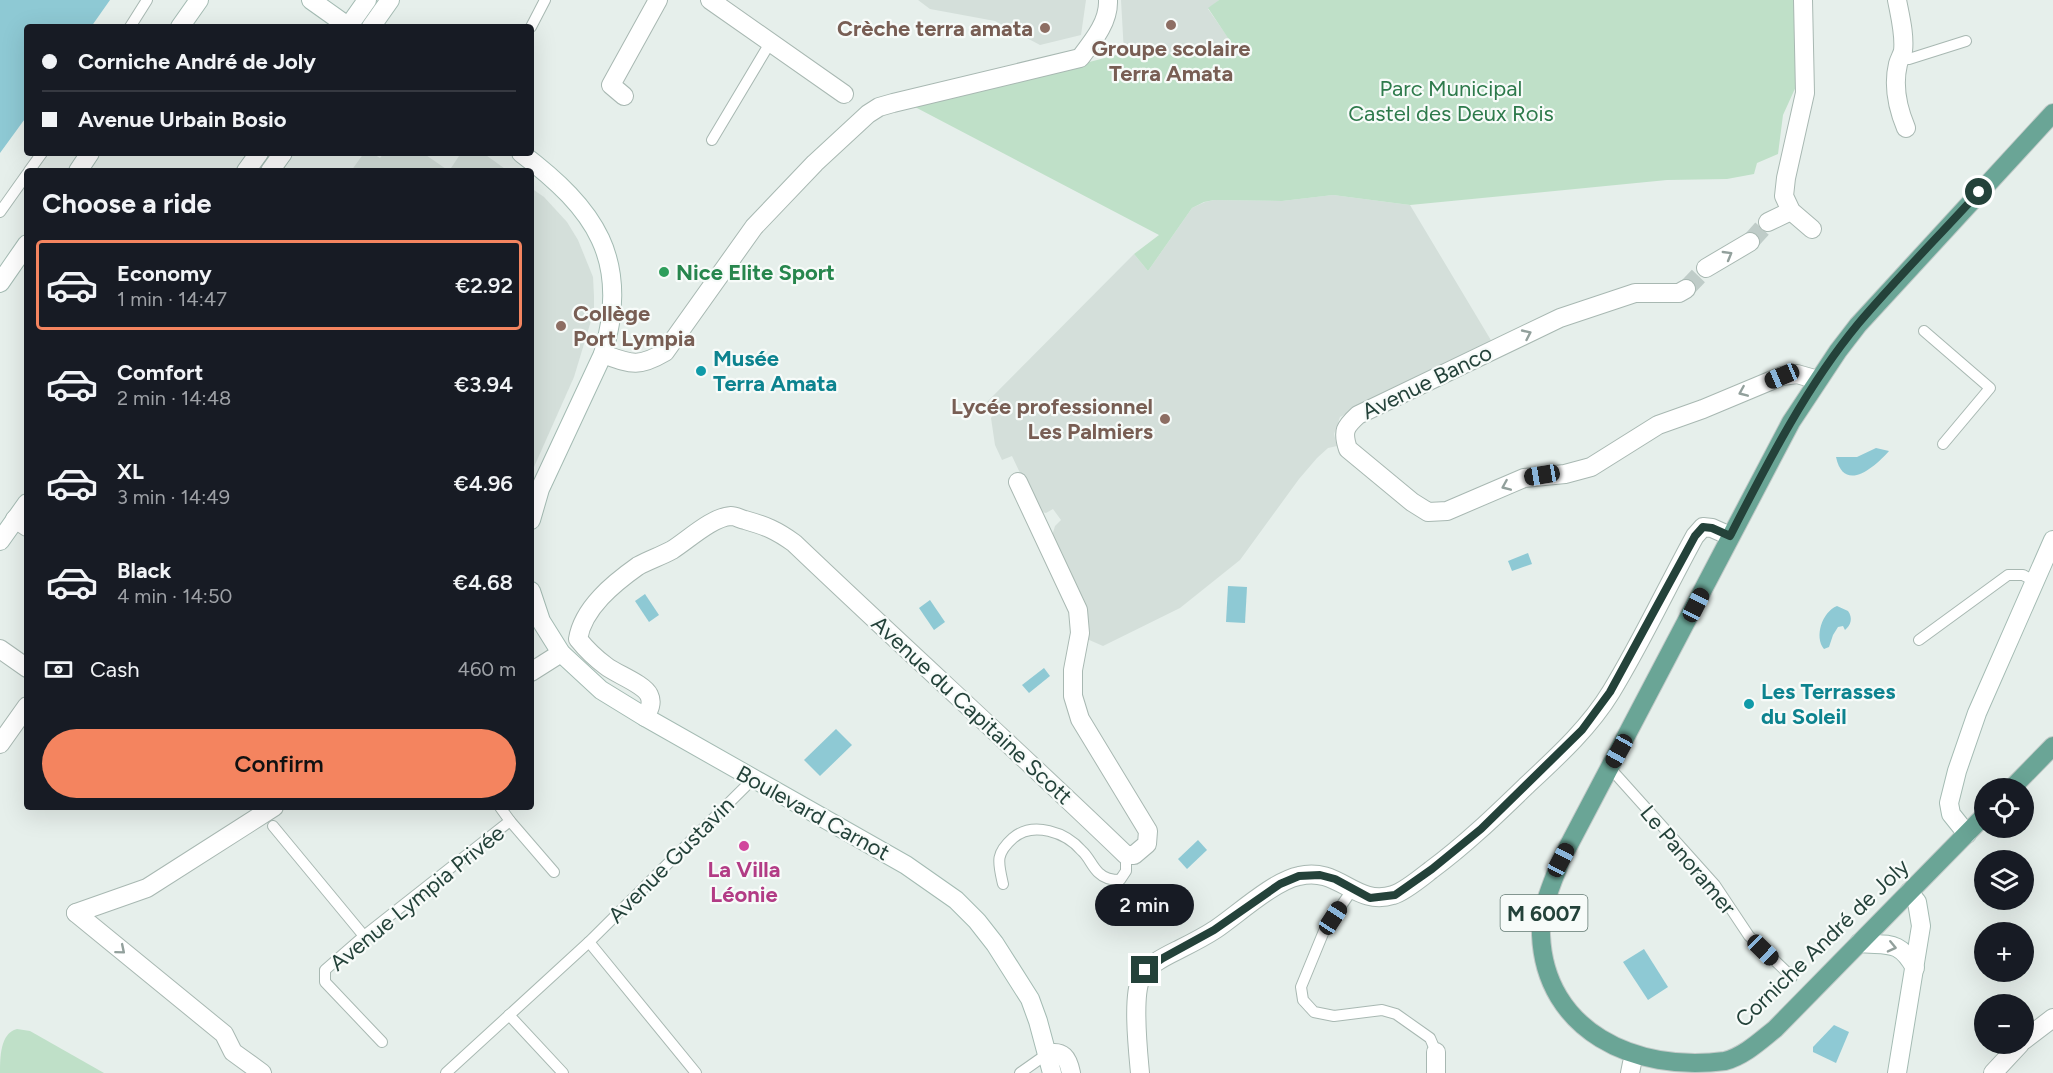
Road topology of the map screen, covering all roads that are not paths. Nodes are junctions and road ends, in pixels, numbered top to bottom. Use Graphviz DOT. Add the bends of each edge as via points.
graph roads {
  1 [pos="147,0"];
  2 [pos="199,0"];
  3 [pos="311,0"];
  4 [pos="545,0"];
  5 [pos="658,0"];
  6 [pos="710,0"];
  7 [pos="1108,0"];
  8 [pos="1803,0"];
  9 [pos="1897,0"];
  10 [pos="377,1"];
  11 [pos="132,24"];
  12 [pos="182,24"];
  13 [pos="345,24"];
  14 [pos="352,24"];
  15 [pos="372,24"];
  16 [pos="533,24"];
  17 [pos="1966,41"];
  18 [pos="770,43"];
  19 [pos="1900,59"];
  20 [pos="844,94"];
  21 [pos="624,96"];
  22 [pos="2053,113"];
  23 [pos="1906,128"];
  24 [pos="712,140"];
  25 [pos="524,156"];
  26 [pos="24,178"];
  27 [pos="1791,211"];
  28 [pos="0,212"];
  29 [pos="1768,222"];
  30 [pos="1812,229"];
  31 [pos="1750,242"];
  32 [pos="24,248"];
  33 [pos="1706,268"];
  34 [pos="0,283"];
  35 [pos="1686,289"];
  36 [pos="1924,331"];
  37 [pos="603,354"];
  38 [pos="1818,380"];
  39 [pos="1942,444"];
  40 [pos="1018,482"];
  41 [pos="534,510"];
  42 [pos="21,523"];
  43 [pos="1730,536"];
  44 [pos="2053,540"];
  45 [pos="0,541"];
  46 [pos="2034,580"];
  47 [pos="534,600"];
  48 [pos="1919,640"];
  49 [pos="0,649"];
  50 [pos="561,653"];
  51 [pos="24,666"];
  52 [pos="534,670"];
  53 [pos="24,710"];
  54 [pos="645,717"];
  55 [pos="0,744"];
  56 [pos="2053,746"];
  57 [pos="1610,768"];
  58 [pos="2022,778"];
  59 [pos="753,779"];
  60 [pos="269,810"];
  61 [pos="502,810"];
  62 [pos="510,821"];
  63 [pos="273,826"];
  64 [pos="1974,827"];
  65 [pos="1967,834"];
  66 [pos="1126,855"];
  67 [pos="554,872"];
  68 [pos="1003,884"];
  69 [pos="1352,890"];
  70 [pos="1909,892"];
  71 [pos="364,936"];
  72 [pos="588,942"];
  73 [pos="1859,943"];
  74 [pos="1916,968"];
  75 [pos="1791,976"];
  76 [pos="508,1015"];
  77 [pos="2053,1018"];
  78 [pos="2034,1032"];
  79 [pos="382,1042"];
  80 [pos="1436,1052"];
  81 [pos="1047,1054"];
  82 [pos="2011,1054"];
  83 [pos="1631,1068"];
  84 [pos="262,1073"];
  85 [pos="446,1073"];
  86 [pos="563,1073"];
  87 [pos="696,1073"];
  88 [pos="1020,1073"];
  89 [pos="1052,1073"];
  90 [pos="1071,1073"];
  91 [pos="1140,1073"];
  92 [pos="1436,1073"];
  93 [pos="1897,1073"];
  94 [pos="1993,1073"];
  1 -- 11 [label="lane"];
  2 -- 12 [label="street"];
  3 -- 13 [label="street"];
  4 -- 16 [label="lane"];
  5 -- 21 [label="street" via="611,85"];
  6 -- 18 [label="street"];
  7 -- 37 [label="street" via="1108,11 1096,37 1080,58 892,103 868,114 754,227 665,352 640,364"];
  8 -- 27 [label="street" via="1805,93 1784,196"];
  9 -- 19 [label="street" via="1903,36"];
  10 -- 14 [label="street"];
  10 -- 15 [label="street"];
  17 -- 19 [label="lane"];
  18 -- 20 [label="street"];
  18 -- 24 [label="lane"];
  19 -- 23 [label="street" via="1899,111"];
  22 -- 38 [label="main road, Corniche André de Joly / M 6007" via="1858,325"];
  25 -- 37 [label="street" via="562,188 584,213 608,254 613,310"];
  26 -- 28 [label="lane"];
  27 -- 29 [label="street"];
  27 -- 30 [label="street"];
  33 -- 31 [label="street, one-way"];
  32 -- 34 [label="street"];
  38 -- 35 [label="street, Avenue Banco, one-way" via="1782,376 1658,425 1591,466 1565,474 1524,478 1447,511 1428,512 1412,502 1348,449 1344,438 1346,426 1358,415 1474,358 1560,318 1635,293 1679,293"];
  36 -- 39 [label="lane" via="1990,388"];
  37 -- 41 [label="street"];
  38 -- 43 [label="main road, Corniche André de Joly / M 6007"];
  40 -- 66 [label="street" via="1078,610 1080,633 1072,670 1073,696 1080,719 1148,831 1147,844 1134,855"];
  42 -- 45 [label="street"];
  43 -- 57 [label="main road, Corniche André de Joly / M 6007"];
  43 -- 69 [label="street" via="1703,527 1695,536 1610,692 1582,730 1481,829 1395,895 1370,898"];
  44 -- 46 [label="street"];
  46 -- 48 [label="lane" via="2008,575"];
  46 -- 65 [label="street" via="1977,713 1950,795 1951,814"];
  47 -- 50 [label="street, Boulevard Carnot" via="541,621"];
  49 -- 51 [label="street"];
  50 -- 52 [label="street"];
  50 -- 54 [label="street, Boulevard Carnot" via="601,690"];
  53 -- 55 [label="street"];
  54 -- 59 [label="street, Boulevard Carnot"];
  54 -- 66 [label="street, Avenue du Capitaine Scott" via="651,704 646,690 607,667 578,639 585,619 593,606 632,571 719,519 733,516 755,522 794,543"];
  56 -- 58 [label="main road"];
  57 -- 75 [label="lane, Le Panoramer" via="1715,885 1749,936"];
  57 -- 83 [label="main road, Corniche André de Joly / M 6007" via="1561,860 1545,903 1541,933 1544,965 1556,995 1575,1025"];
  59 -- 72 [label="lane, Avenue Gustavin"];
  59 -- 81 [label="street, Boulevard Carnot" via="906,865 956,900 1010,965 1030,999"];
  60 -- 84 [label="street, one-way" via="147,888 76,913 224,1034 233,1052"];
  61 -- 62 [label="lane, Avenue Lympia Privée"];
  62 -- 67 [label="lane"];
  62 -- 71 [label="lane, Avenue Lympia Privée"];
  63 -- 71 [label="lane"];
  64 -- 65 [label="main road, Corniche André de Joly / M 6007"];
  65 -- 70 [label="main road, Corniche André de Joly / M 6007"];
  66 -- 68 [label="lane" via="1126,871 1120,880 1110,879 1099,874 1082,849 1064,836 1042,829 1022,831 1002,848 998,863"];
  69 -- 80 [label="lane" via="1324,931 1301,987 1302,1000 1314,1012 1334,1016 1382,1010 1396,1014 1430,1038"];
  69 -- 91 [label="street" via="1320,875 1299,876 1280,884 1214,930 1145,970 1137,1000"];
  70 -- 73 [label="main road, Corniche André de Joly / M 6007"];
  70 -- 74 [label="street" via="1917,902 1922,926"];
  71 -- 79 [label="lane, Avenue Lympia Privée" via="325,970 325,982"];
  72 -- 76 [label="lane, Avenue Gustavin"];
  72 -- 87 [label="lane, Avenue Gustavin"];
  73 -- 74 [label="street, one-way" via="1893,945 1908,954"];
  73 -- 83 [label="main road, Corniche André de Joly / M 6007" via="1775,1029 1727,1061 1684,1070"];
  74 -- 93 [label="street"];
  76 -- 85 [label="lane, Avenue Gustavin"];
  76 -- 86 [label="lane"];
  77 -- 78 [label="street"];
  80 -- 92 [label="street"];
  81 -- 88 [label="lane"];
  81 -- 89 [label="street, Boulevard Carnot"];
  81 -- 90 [label="street" via="1063,1054"];
  82 -- 94 [label="street"];
}
